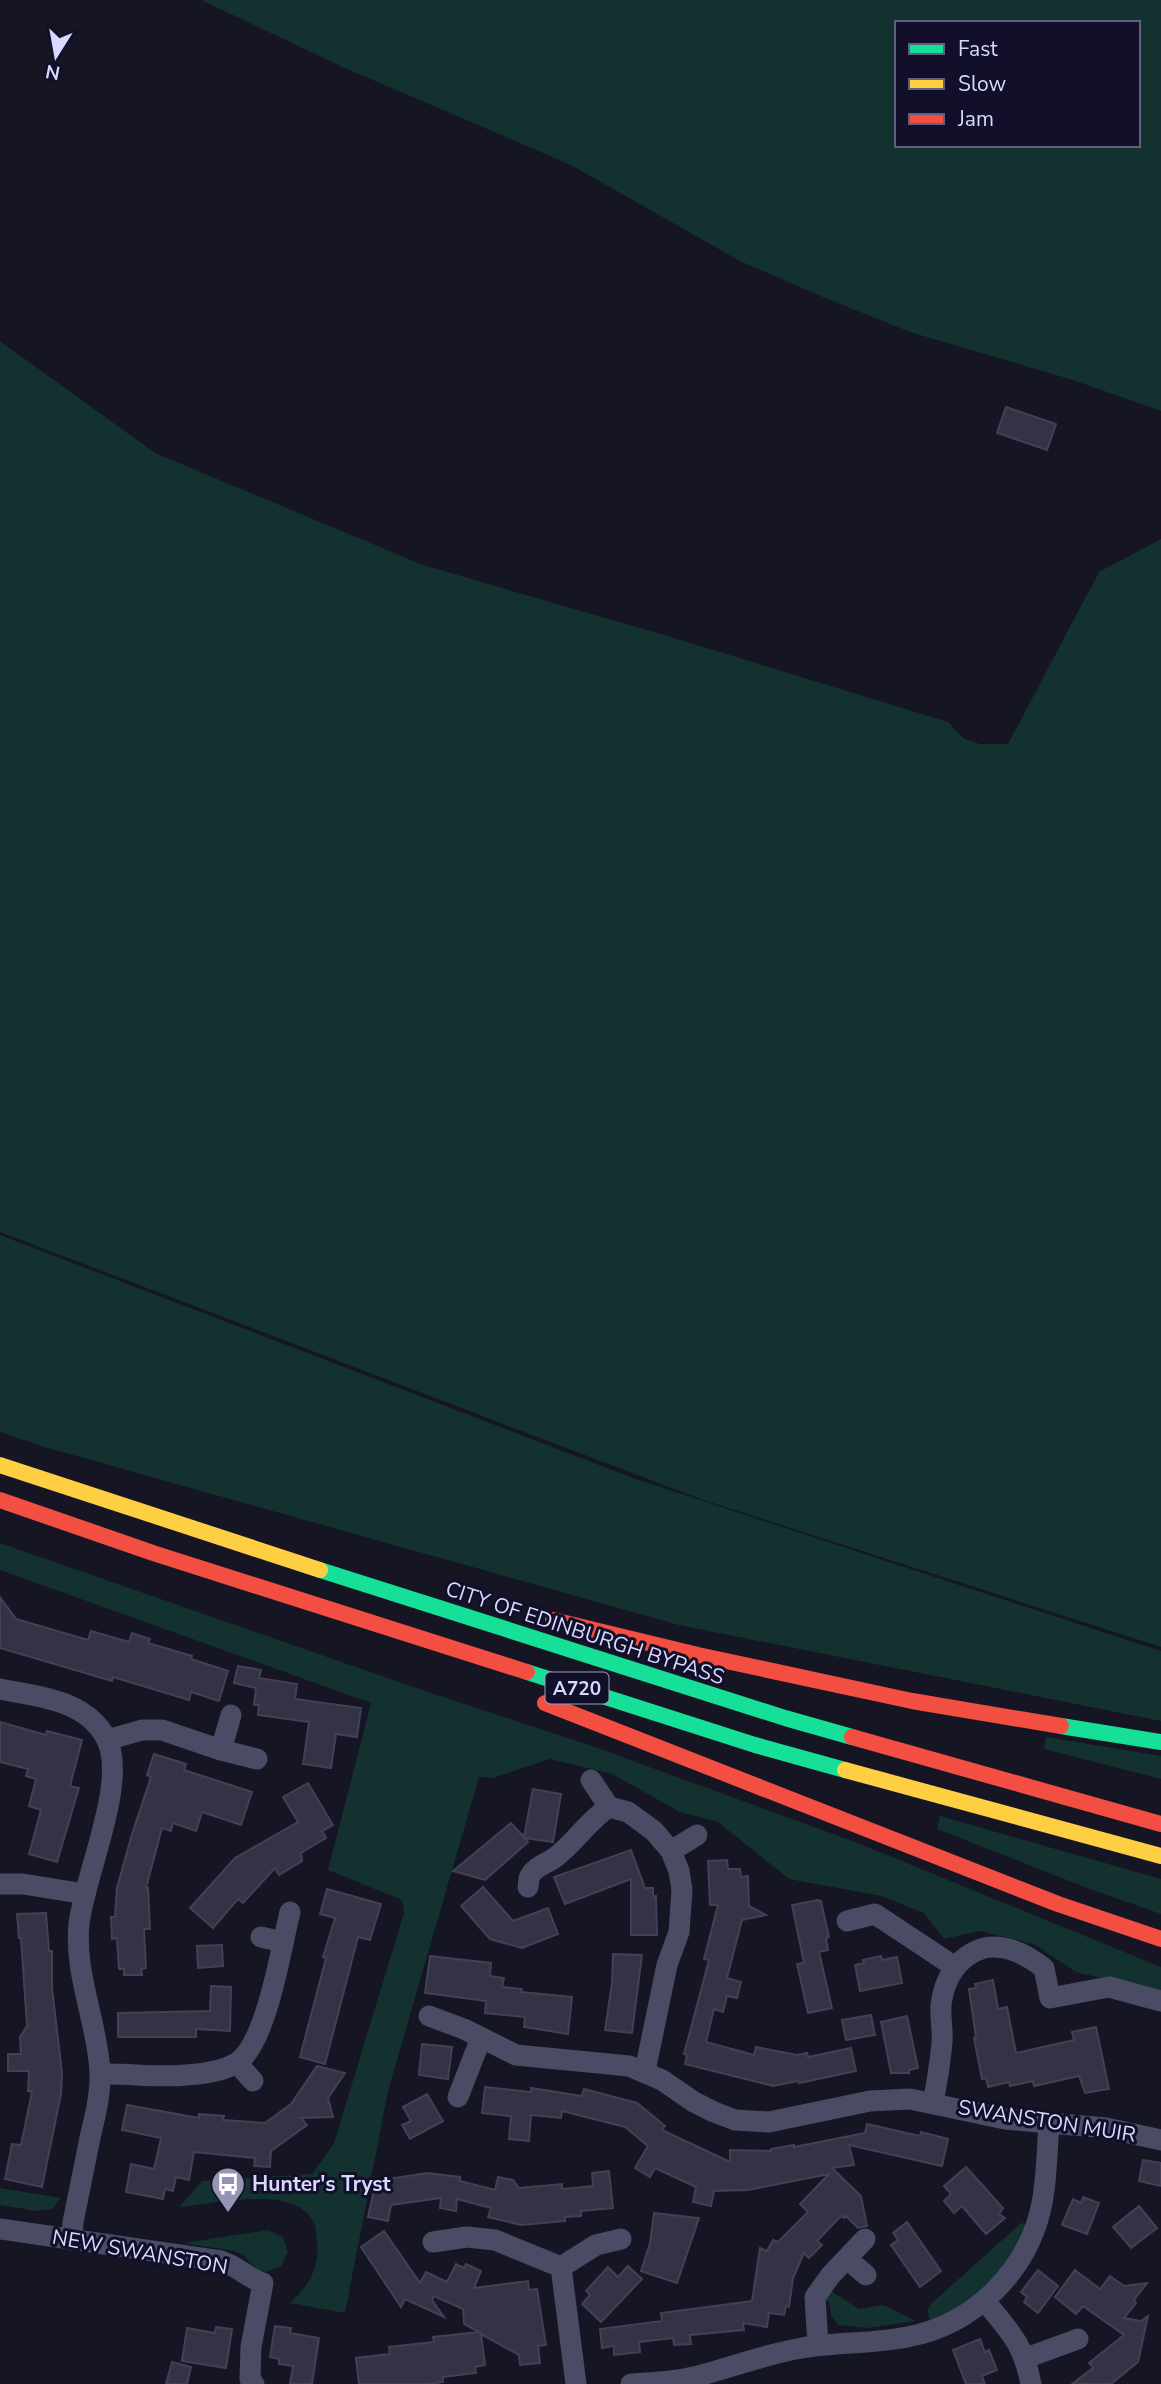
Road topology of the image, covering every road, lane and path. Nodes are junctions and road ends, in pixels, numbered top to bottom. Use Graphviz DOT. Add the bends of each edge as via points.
graph roads {
  1 [pos="0,1465"];
  2 [pos="0,1500"];
  3 [pos="162,1520"];
  4 [pos="153,1553"];
  5 [pos="440,1591"];
  6 [pos="532,1615"];
  7 [pos="409,1651"];
  8 [pos="0,1689"];
  9 [pos="524,1695"];
  10 [pos="231,1716"];
  11 [pos="107,1740"];
  12 [pos="1161,1742"];
  13 [pos="221,1750"];
  14 [pos="257,1759"];
  15 [pos="591,1780"];
  16 [pos="609,1807"];
  17 [pos="1161,1824"];
  18 [pos="697,1835"];
  19 [pos="671,1851"];
  20 [pos="1161,1856"];
  21 [pos="0,1884"];
  22 [pos="528,1887"];
  23 [pos="85,1894"];
  24 [pos="290,1912"];
  25 [pos="847,1921"];
  26 [pos="261,1937"];
  27 [pos="1161,1939"];
  28 [pos="283,1942"];
  29 [pos="955,1966"];
  30 [pos="1161,2001"];
  31 [pos="429,2016"];
  32 [pos="481,2038"];
  33 [pos="237,2063"];
  34 [pos="645,2071"];
  35 [pos="100,2074"];
  36 [pos="253,2081"];
  37 [pos="458,2097"];
  38 [pos="933,2102"];
  39 [pos="1049,2124"];
  40 [pos="1161,2140"];
  41 [pos="0,2229"];
  42 [pos="621,2239"];
  43 [pos="865,2239"];
  44 [pos="72,2240"];
  45 [pos="433,2242"];
  46 [pos="847,2259"];
  47 [pos="561,2267"];
  48 [pos="866,2275"];
  49 [pos="985,2301"];
  50 [pos="1078,2339"];
  51 [pos="818,2345"];
  52 [pos="1026,2358"];
  53 [pos="692,2381"];
  54 [pos="247,2382"];
  55 [pos="576,2384"];
  56 [pos="631,2384"];
  57 [pos="1031,2384"];
  1 -- 3 [label="highway, CITY OF EDINBURGH BYPASS / A720"];
  2 -- 4 [label="highway, A720"];
  3 -- 5 [label="highway"];
  3 -- 17 [label="highway, CITY OF EDINBURGH BYPASS / A720" via="785,1718"];
  4 -- 7 [label="highway"];
  4 -- 20 [label="highway, A720" via="755,1745"];
  6 -- 12 [label="highway" via="912,1701"];
  8 -- 11 [label="street" via="64,1702 94,1721"];
  9 -- 27 [label="highway" via="1058,1904"];
  10 -- 13 [label="street"];
  11 -- 13 [label="street" via="142,1730 162,1730"];
  11 -- 23 [label="street" via="112,1786"];
  13 -- 14 [label="street"];
  15 -- 16 [label="street"];
  16 -- 19 [label="street" via="628,1812"];
  16 -- 22 [label="street" via="555,1858 538,1867"];
  18 -- 19 [label="street"];
  19 -- 34 [label="street" via="681,1880 682,1912"];
  21 -- 23 [label="street"];
  23 -- 35 [label="street" via="79,1925 80,1966"];
  24 -- 28 [label="street"];
  25 -- 29 [label="street" via="875,1914"];
  26 -- 28 [label="street"];
  28 -- 33 [label="street" via="262,2027"];
  29 -- 30 [label="street" via="979,1950 1005,1948 1044,1968 1050,1998 1110,1987"];
  29 -- 38 [label="street, SWANSTON MUIR" via="941,2006 942,2040"];
  31 -- 32 [label="street, SWANSTON MUIR"];
  32 -- 34 [label="street, SWANSTON MUIR" via="516,2055"];
  32 -- 37 [label="street"];
  33 -- 35 [label="street" via="185,2075"];
  33 -- 36 [label="street"];
  34 -- 38 [label="street, SWANSTON MUIR" via="694,2102 735,2120 769,2122 870,2101"];
  35 -- 44 [label="street"];
  38 -- 39 [label="street, SWANSTON MUIR" via="979,2115"];
  39 -- 40 [label="street, SWANSTON MUIR" via="1106,2128"];
  39 -- 49 [label="street" via="1045,2189 1034,2232 1012,2272"];
  41 -- 44 [label="street, NEW SWANSTON"];
  42 -- 47 [label="street" via="596,2245"];
  43 -- 46 [label="street"];
  44 -- 54 [label="street, NEW SWANSTON" via="221,2261 263,2283"];
  45 -- 47 [label="street" via="467,2237 495,2240"];
  46 -- 48 [label="street"];
  46 -- 51 [label="street" via="816,2297"];
  47 -- 55 [label="street"];
  49 -- 51 [label="street" via="926,2333"];
  49 -- 52 [label="street"];
  50 -- 52 [label="street"];
  51 -- 53 [label="street"];
  52 -- 57 [label="street"];
  53 -- 56 [label="street"];
}
